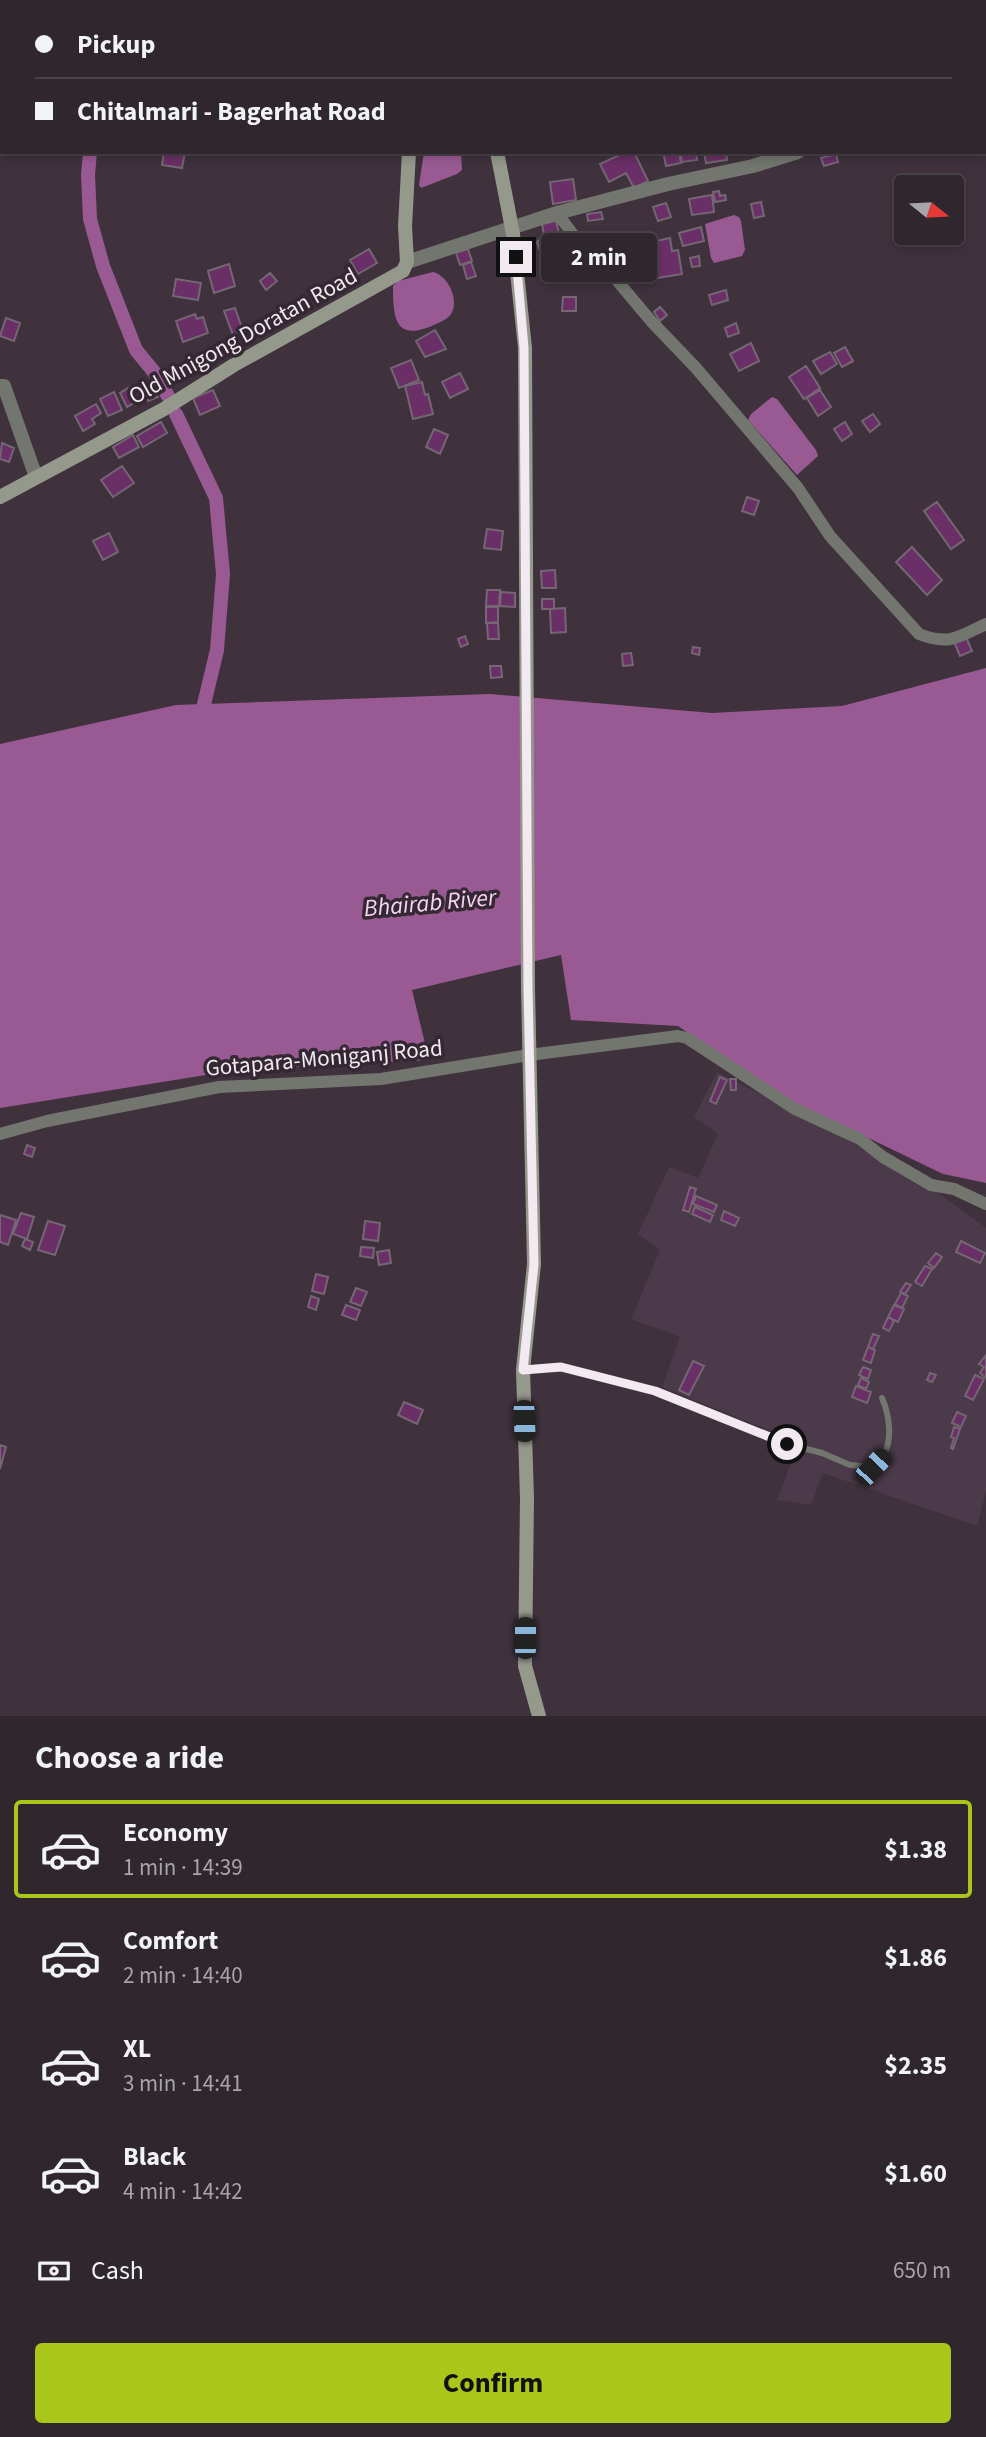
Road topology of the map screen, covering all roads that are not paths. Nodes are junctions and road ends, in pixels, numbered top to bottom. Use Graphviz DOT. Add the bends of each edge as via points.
graph roads {
  1 [pos="409,154"];
  2 [pos="496,154"];
  3 [pos="792,154"];
  4 [pos="557,213"];
  5 [pos="407,262"];
  6 [pos="0,386"];
  7 [pos="36,477"];
  8 [pos="0,497"];
  9 [pos="986,624"];
  10 [pos="0,1134"];
  11 [pos="986,1204"];
  12 [pos="523,1370"];
  13 [pos="882,1398"];
  14 [pos="539,1716"];
  1 -- 5 [label="main road"];
  2 -- 12 [label="main road, bridge" via="513,234 524,348 534,1264"];
  3 -- 4 [label="street"];
  4 -- 5 [label="street"];
  4 -- 9 [label="street" via="712,387 798,488 830,536 919,634 937,641 954,639"];
  5 -- 7 [label="main road, Old Mnigong Doratan Road" via="403,271 386,283"];
  6 -- 7 [label="street" via="4,386"];
  7 -- 8 [label="main road, Old Mnigong Doratan Road"];
  10 -- 11 [label="street, Gotapara-Moniganj Road" via="219,1087 381,1079 678,1036 795,1109 860,1139 931,1185 954,1189"];
  12 -- 13 [label="lane" via="561,1367 655,1391 787,1444 850,1465 873,1467 884,1454 888,1439 889,1421"];
  12 -- 14 [label="main road" via="525,1666"];
}
